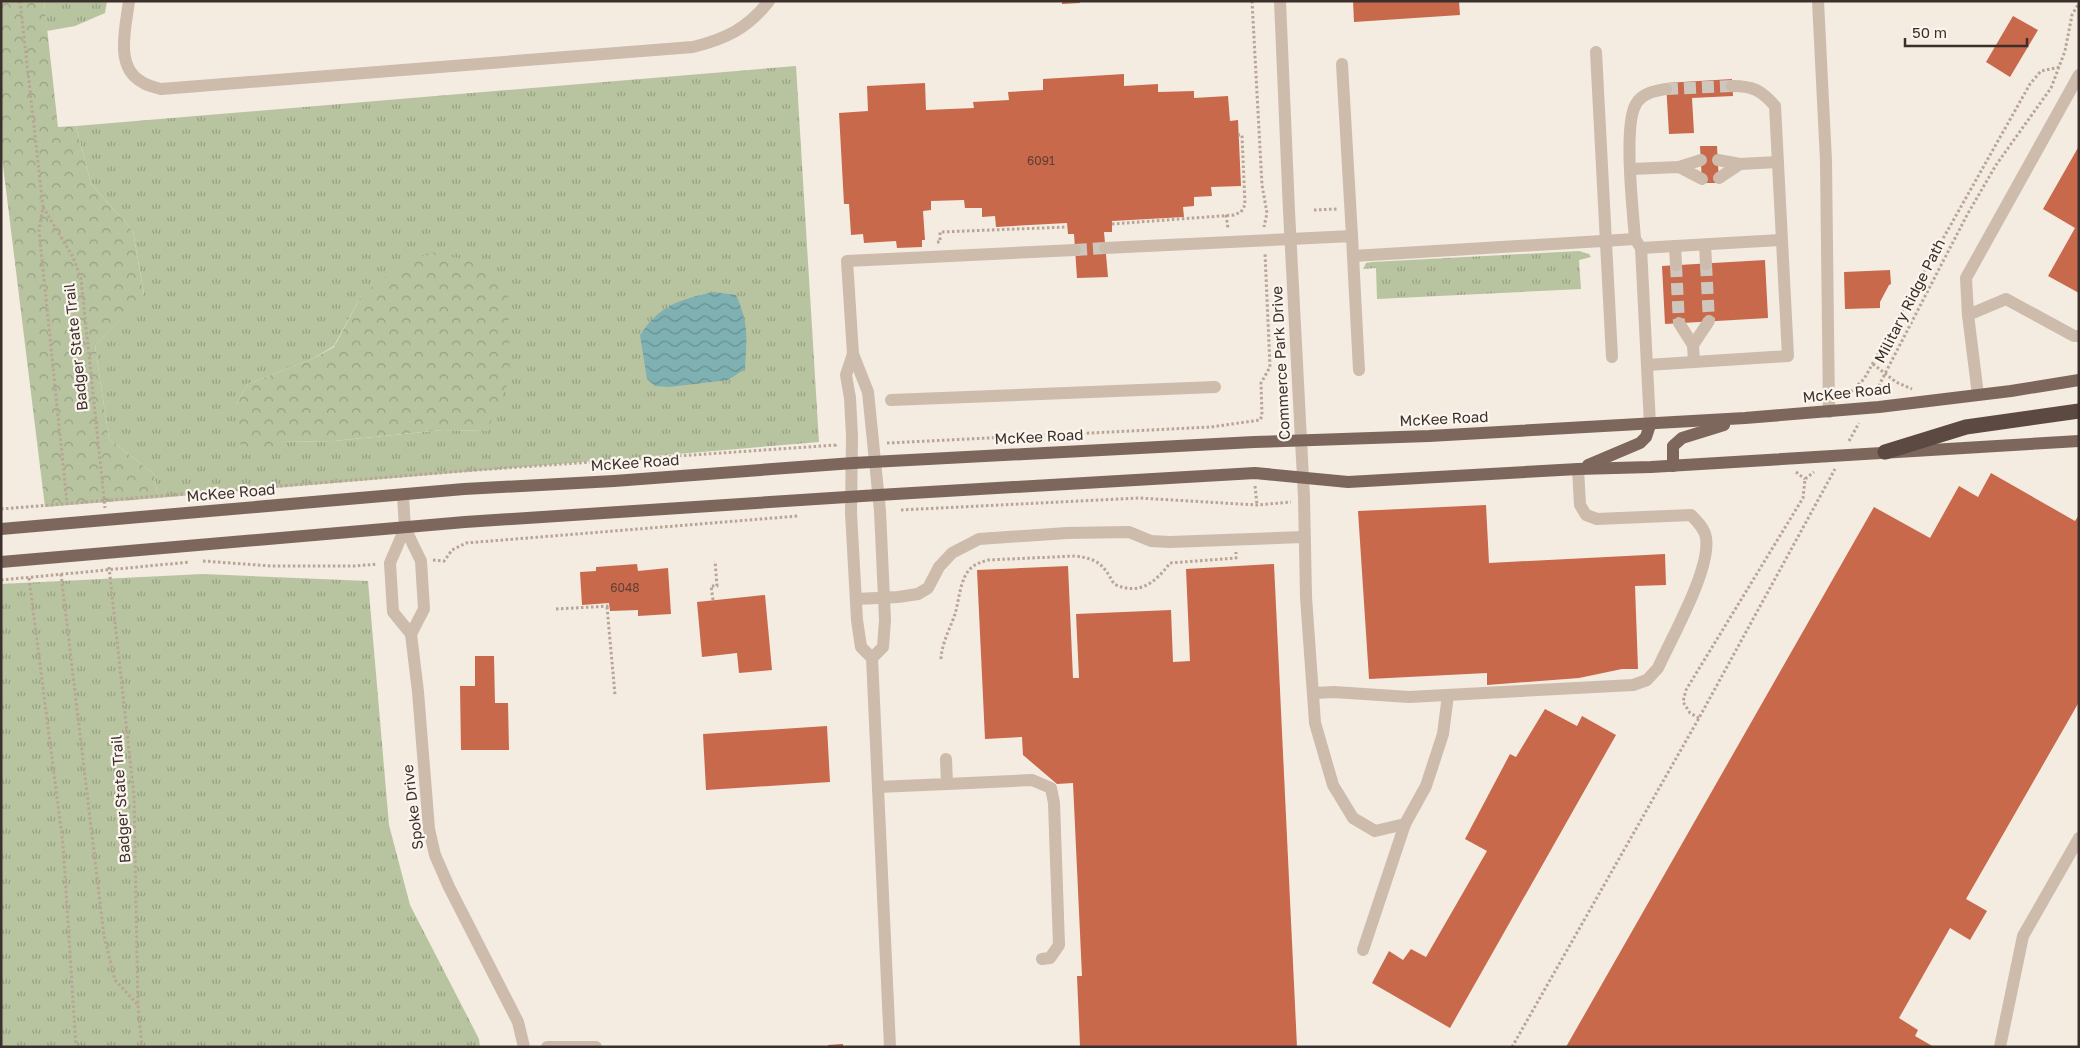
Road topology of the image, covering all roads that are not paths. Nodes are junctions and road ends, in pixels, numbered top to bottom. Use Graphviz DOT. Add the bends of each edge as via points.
graph roads {
  1 [pos="129,1"];
  2 [pos="769,1"];
  3 [pos="1280,1"];
  4 [pos="1818,1"];
  5 [pos="1596,52"];
  6 [pos="1342,64"];
  7 [pos="2079,76"];
  8 [pos="1732,86"];
  9 [pos="1666,89"];
  10 [pos="1701,160"];
  11 [pos="1718,160"];
  12 [pos="1778,162"];
  13 [pos="1740,164"];
  14 [pos="1679,166"];
  15 [pos="1631,169"];
  16 [pos="1719,178"];
  17 [pos="1702,179"];
  18 [pos="1352,236"];
  19 [pos="1290,239"];
  20 [pos="1782,240"];
  21 [pos="1606,241"];
  22 [pos="1638,244"];
  23 [pos="1705,245"];
  24 [pos="1674,246"];
  25 [pos="1106,248"];
  26 [pos="1076,250"];
  27 [pos="1353,256"];
  28 [pos="1706,264"];
  29 [pos="1676,265"];
  30 [pos="1968,314"];
  31 [pos="1709,322"];
  32 [pos="1679,323"];
  33 [pos="2079,336"];
  34 [pos="1693,345"];
  35 [pos="852,354"];
  36 [pos="1612,358"];
  37 [pos="1694,362"];
  38 [pos="1647,365"];
  39 [pos="1359,370"];
  40 [pos="2079,380"];
  41 [pos="1215,387"];
  42 [pos="1978,395"];
  43 [pos="891,400"];
  44 [pos="2079,411"];
  45 [pos="1829,412"];
  46 [pos="1745,418"];
  47 [pos="1650,425"];
  48 [pos="2079,440"];
  49 [pos="1301,441"];
  50 [pos="1885,452"];
  51 [pos="874,462"];
  52 [pos="853,463"];
  53 [pos="1673,466"];
  54 [pos="1578,469"];
  55 [pos="1302,478"];
  56 [pos="878,495"];
  57 [pos="403,496"];
  58 [pos="852,496"];
  59 [pos="405,528"];
  60 [pos="1,529"];
  61 [pos="1303,537"];
  62 [pos="1,562"];
  63 [pos="884,598"];
  64 [pos="856,599"];
  65 [pos="411,634"];
  66 [pos="872,658"];
  67 [pos="1314,693"];
  68 [pos="1448,695"];
  69 [pos="946,759"];
  70 [pos="947,784"];
  71 [pos="878,787"];
  72 [pos="1405,824"];
  73 [pos="2079,838"];
  74 [pos="1364,950"];
  75 [pos="1042,959"];
  76 [pos="524,1047"];
  77 [pos="547,1047"];
  78 [pos="596,1047"];
  79 [pos="890,1047"];
  80 [pos="2000,1047"];
  1 -- 2 [label="street" via="124,57 129,71 141,82 160,90 693,47 736,32 756,17"];
  3 -- 19 [label="street, Commerce Park Drive"];
  4 -- 45 [label="street" via="1826,161"];
  5 -- 21 [label="street"];
  6 -- 18 [label="street"];
  7 -- 30 [label="street" via="1966,278"];
  8 -- 12 [label="street" via="1747,86 1764,93 1775,106"];
  9 -- 15 [label="street" via="1650,91 1636,103 1630,122"];
  10 -- 14 [label="street"];
  11 -- 13 [label="street"];
  12 -- 13 [label="street"];
  12 -- 20 [label="street"];
  13 -- 16 [label="street"];
  14 -- 15 [label="street"];
  14 -- 17 [label="street"];
  15 -- 22 [label="street"];
  18 -- 19 [label="street"];
  18 -- 27 [label="street"];
  19 -- 25 [label="street"];
  19 -- 49 [label="street, Commerce Park Drive"];
  20 -- 23 [label="street"];
  20 -- 37 [label="street" via="1788,356"];
  21 -- 22 [label="street"];
  21 -- 27 [label="street"];
  21 -- 36 [label="street"];
  22 -- 24 [label="street"];
  22 -- 38 [label="street"];
  23 -- 24 [label="street"];
  23 -- 28 [label="street"];
  24 -- 29 [label="street"];
  26 -- 35 [label="street" via="847,261"];
  27 -- 39 [label="street"];
  30 -- 33 [label="street" via="2006,299"];
  30 -- 42 [label="street"];
  31 -- 34 [label="street"];
  32 -- 34 [label="street"];
  34 -- 37 [label="street"];
  35 -- 51 [label="street" via="868,392"];
  35 -- 52 [label="street" via="846,376"];
  37 -- 38 [label="street"];
  38 -- 47 [label="street"];
  40 -- 42 [label="main road, McKee Road"];
  41 -- 43 [label="street"];
  42 -- 45 [label="main road, McKee Road"];
  44 -- 50 [label="highway" via="1966,426"];
  45 -- 46 [label="main road, McKee Road"];
  46 -- 47 [label="main road, McKee Road"];
  46 -- 53 [label="main road" via="1682,438 1674,446"];
  47 -- 49 [label="main road, McKee Road"];
  47 -- 54 [label="main road" via="1640,443"];
  48 -- 50 [label="main road"];
  49 -- 51 [label="main road, McKee Road"];
  49 -- 55 [label="street, Commerce Park Drive"];
  50 -- 53 [label="main road"];
  51 -- 52 [label="main road, McKee Road"];
  51 -- 56 [label="street"];
  52 -- 57 [label="main road, McKee Road"];
  52 -- 58 [label="street"];
  53 -- 54 [label="main road"];
  54 -- 55 [label="main road" via="1348,482"];
  54 -- 68 [label="street" via="1580,505 1586,515 1597,519 1692,515 1706,537 1703,570 1658,668 1647,680 1633,685"];
  55 -- 56 [label="main road" via="1255,473"];
  55 -- 61 [label="street, Commerce Park Drive"];
  56 -- 58 [label="main road"];
  56 -- 63 [label="street"];
  57 -- 59 [label="street"];
  57 -- 60 [label="main road, McKee Road"];
  58 -- 59 [label="main road"];
  58 -- 64 [label="street"];
  59 -- 62 [label="main road"];
  59 -- 65 [label="street" via="422,560 424,609"];
  59 -- 65 [label="street" via="390,563 392,612"];
  61 -- 63 [label="street" via="1151,541 1122,532 979,539 952,553 939,567 928,588 918,594"];
  61 -- 67 [label="street, Commerce Park Drive"];
  63 -- 64 [label="street"];
  63 -- 66 [label="street" via="883,647"];
  64 -- 66 [label="street" via="861,647"];
  65 -- 76 [label="street, Spoke Drive" via="429,829 435,855 518,1022"];
  66 -- 71 [label="street"];
  67 -- 68 [label="street" via="1409,697"];
  67 -- 72 [label="street, Commerce Park Drive" via="1315,723 1333,785 1353,818 1375,830"];
  68 -- 72 [label="street" via="1443,734 1426,786"];
  69 -- 70 [label="street"];
  70 -- 71 [label="street"];
  70 -- 75 [label="street" via="1032,780 1051,788 1059,945 1050,958"];
  71 -- 79 [label="street"];
  72 -- 74 [label="street"];
  73 -- 80 [label="street" via="2023,936"];
  77 -- 78 [label="street"];
}
